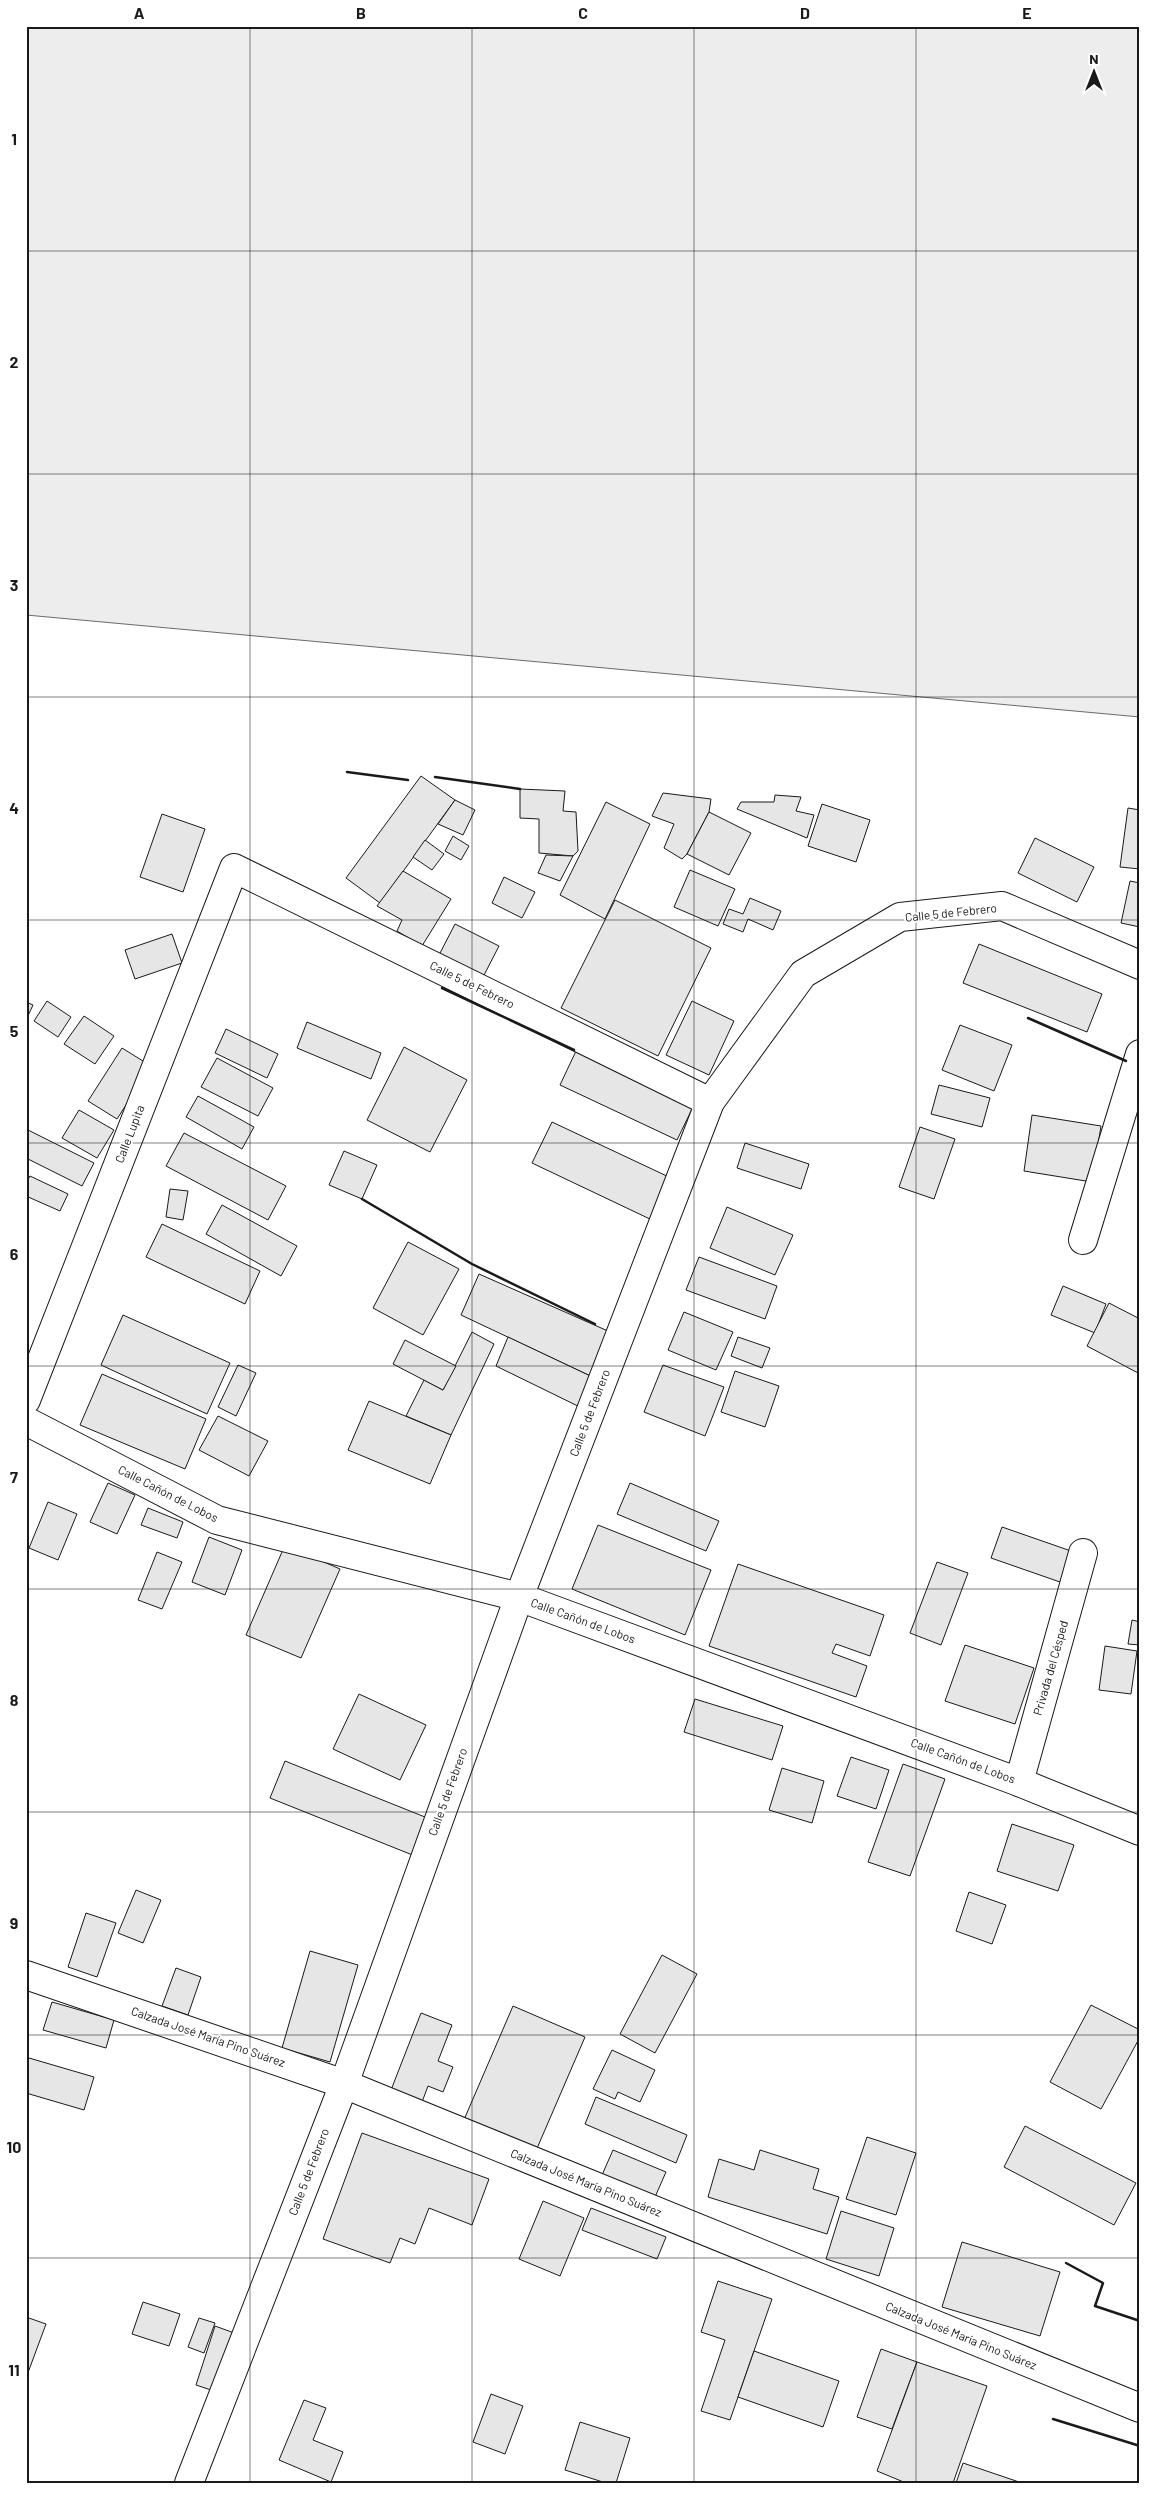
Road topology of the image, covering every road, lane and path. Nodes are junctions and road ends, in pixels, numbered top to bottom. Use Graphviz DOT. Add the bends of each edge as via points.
graph roads {
  1 [pos="234,868"];
  2 [pos="1140,965"];
  3 [pos="1140,1054"];
  4 [pos="710,1102"];
  5 [pos="1084,1240"];
  6 [pos="26,1400"];
  7 [pos="26,1421"];
  8 [pos="1084,1553"];
  9 [pos="518,1597"];
  10 [pos="1019,1782"];
  11 [pos="1140,1830"];
  12 [pos="26,1975"];
  13 [pos="344,2084"];
  14 [pos="1140,2408"];
  15 [pos="189,2483"];
  1 -- 4 [label="street, Calle 5 de Febrero"];
  1 -- 6 [label="street, Calle Lupita"];
  2 -- 4 [label="street, Calle 5 de Febrero" via="1002,906 900,917 803,974"];
  3 -- 5 [label="street"];
  4 -- 9 [label="street, Calle 5 de Febrero"];
  7 -- 9 [label="street, Calle Cañón de Lobos" via="217,1520"];
  8 -- 10 [label="street, Privada del Césped"];
  9 -- 10 [label="street, Calle Cañón de Lobos"];
  9 -- 13 [label="street, Calle 5 de Febrero"];
  10 -- 11 [label="street, Calle Cañón de Lobos"];
  12 -- 13 [label="street, Calzada José María Pino Suárez"];
  13 -- 14 [label="street, Calzada José María Pino Suárez"];
  13 -- 15 [label="street, Calle 5 de Febrero"];
}
